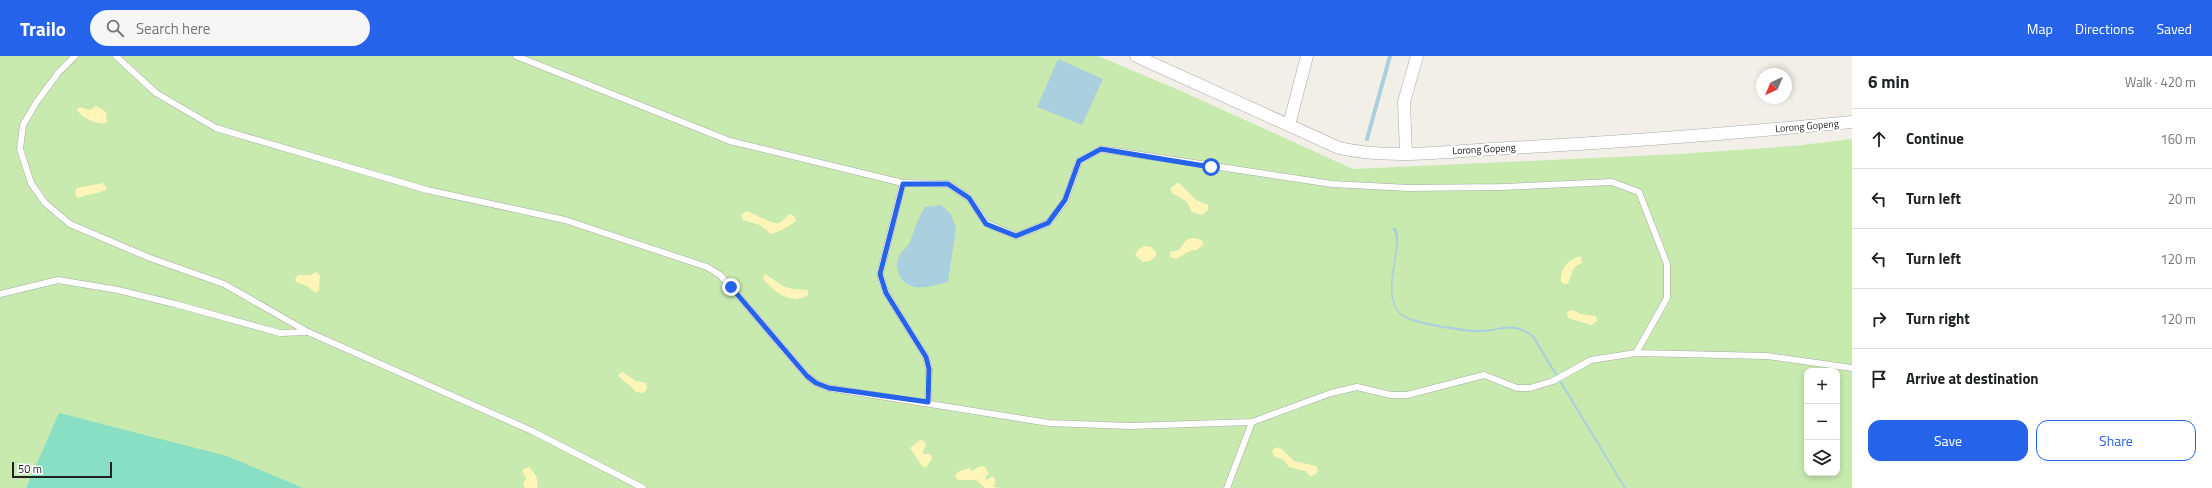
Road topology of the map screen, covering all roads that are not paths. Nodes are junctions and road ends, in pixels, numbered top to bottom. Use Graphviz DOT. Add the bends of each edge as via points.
graph roads {
  1 [pos="75,56"];
  2 [pos="116,56"];
  3 [pos="516,56"];
  4 [pos="1136,56"];
  5 [pos="1307,56"];
  6 [pos="1417,56"];
  7 [pos="1162,61"];
  8 [pos="1852,122"];
  9 [pos="1289,125"];
  10 [pos="1406,153"];
  11 [pos="903,184"];
  12 [pos="0,294"];
  13 [pos="308,332"];
  14 [pos="1636,353"];
  15 [pos="1852,368"];
  16 [pos="928,402"];
  17 [pos="1252,422"];
  18 [pos="643,488"];
  19 [pos="1227,488"];
  1 -- 13 [label="lane" via="58,73 23,125 20,148 31,183 45,203 70,224 150,258 224,284"];
  2 -- 16 [label="lane" via="156,93 216,128 427,190 565,220 707,267 720,275 783,349 816,383 829,388"];
  3 -- 11 [label="lane" via="730,141"];
  4 -- 7 [label="street, Lorong Gopeng"];
  5 -- 9 [label="street"];
  6 -- 10 [label="street" via="1404,102"];
  7 -- 9 [label="street, Lorong Gopeng"];
  8 -- 10 [label="street, Lorong Gopeng" via="1652,140"];
  9 -- 10 [label="street, Lorong Gopeng" via="1339,148 1359,152"];
  11 -- 14 [label="lane" via="948,184 969,198 986,224 1016,236 1048,223 1065,200 1079,161 1101,149 1332,184 1409,188 1612,182 1639,192 1667,264 1666,298"];
  11 -- 16 [label="lane" via="880,274 886,293 926,357 929,369"];
  12 -- 13 [label="lane" via="58,280 118,290 280,333"];
  13 -- 18 [label="lane" via="532,430"];
  14 -- 15 [label="lane" via="1767,356"];
  14 -- 17 [label="lane" via="1591,360 1552,381 1530,388 1517,388 1484,375 1407,395 1391,395 1357,387 1331,393"];
  16 -- 17 [label="lane" via="1049,423 1130,426"];
  17 -- 19 [label="lane"];
}
